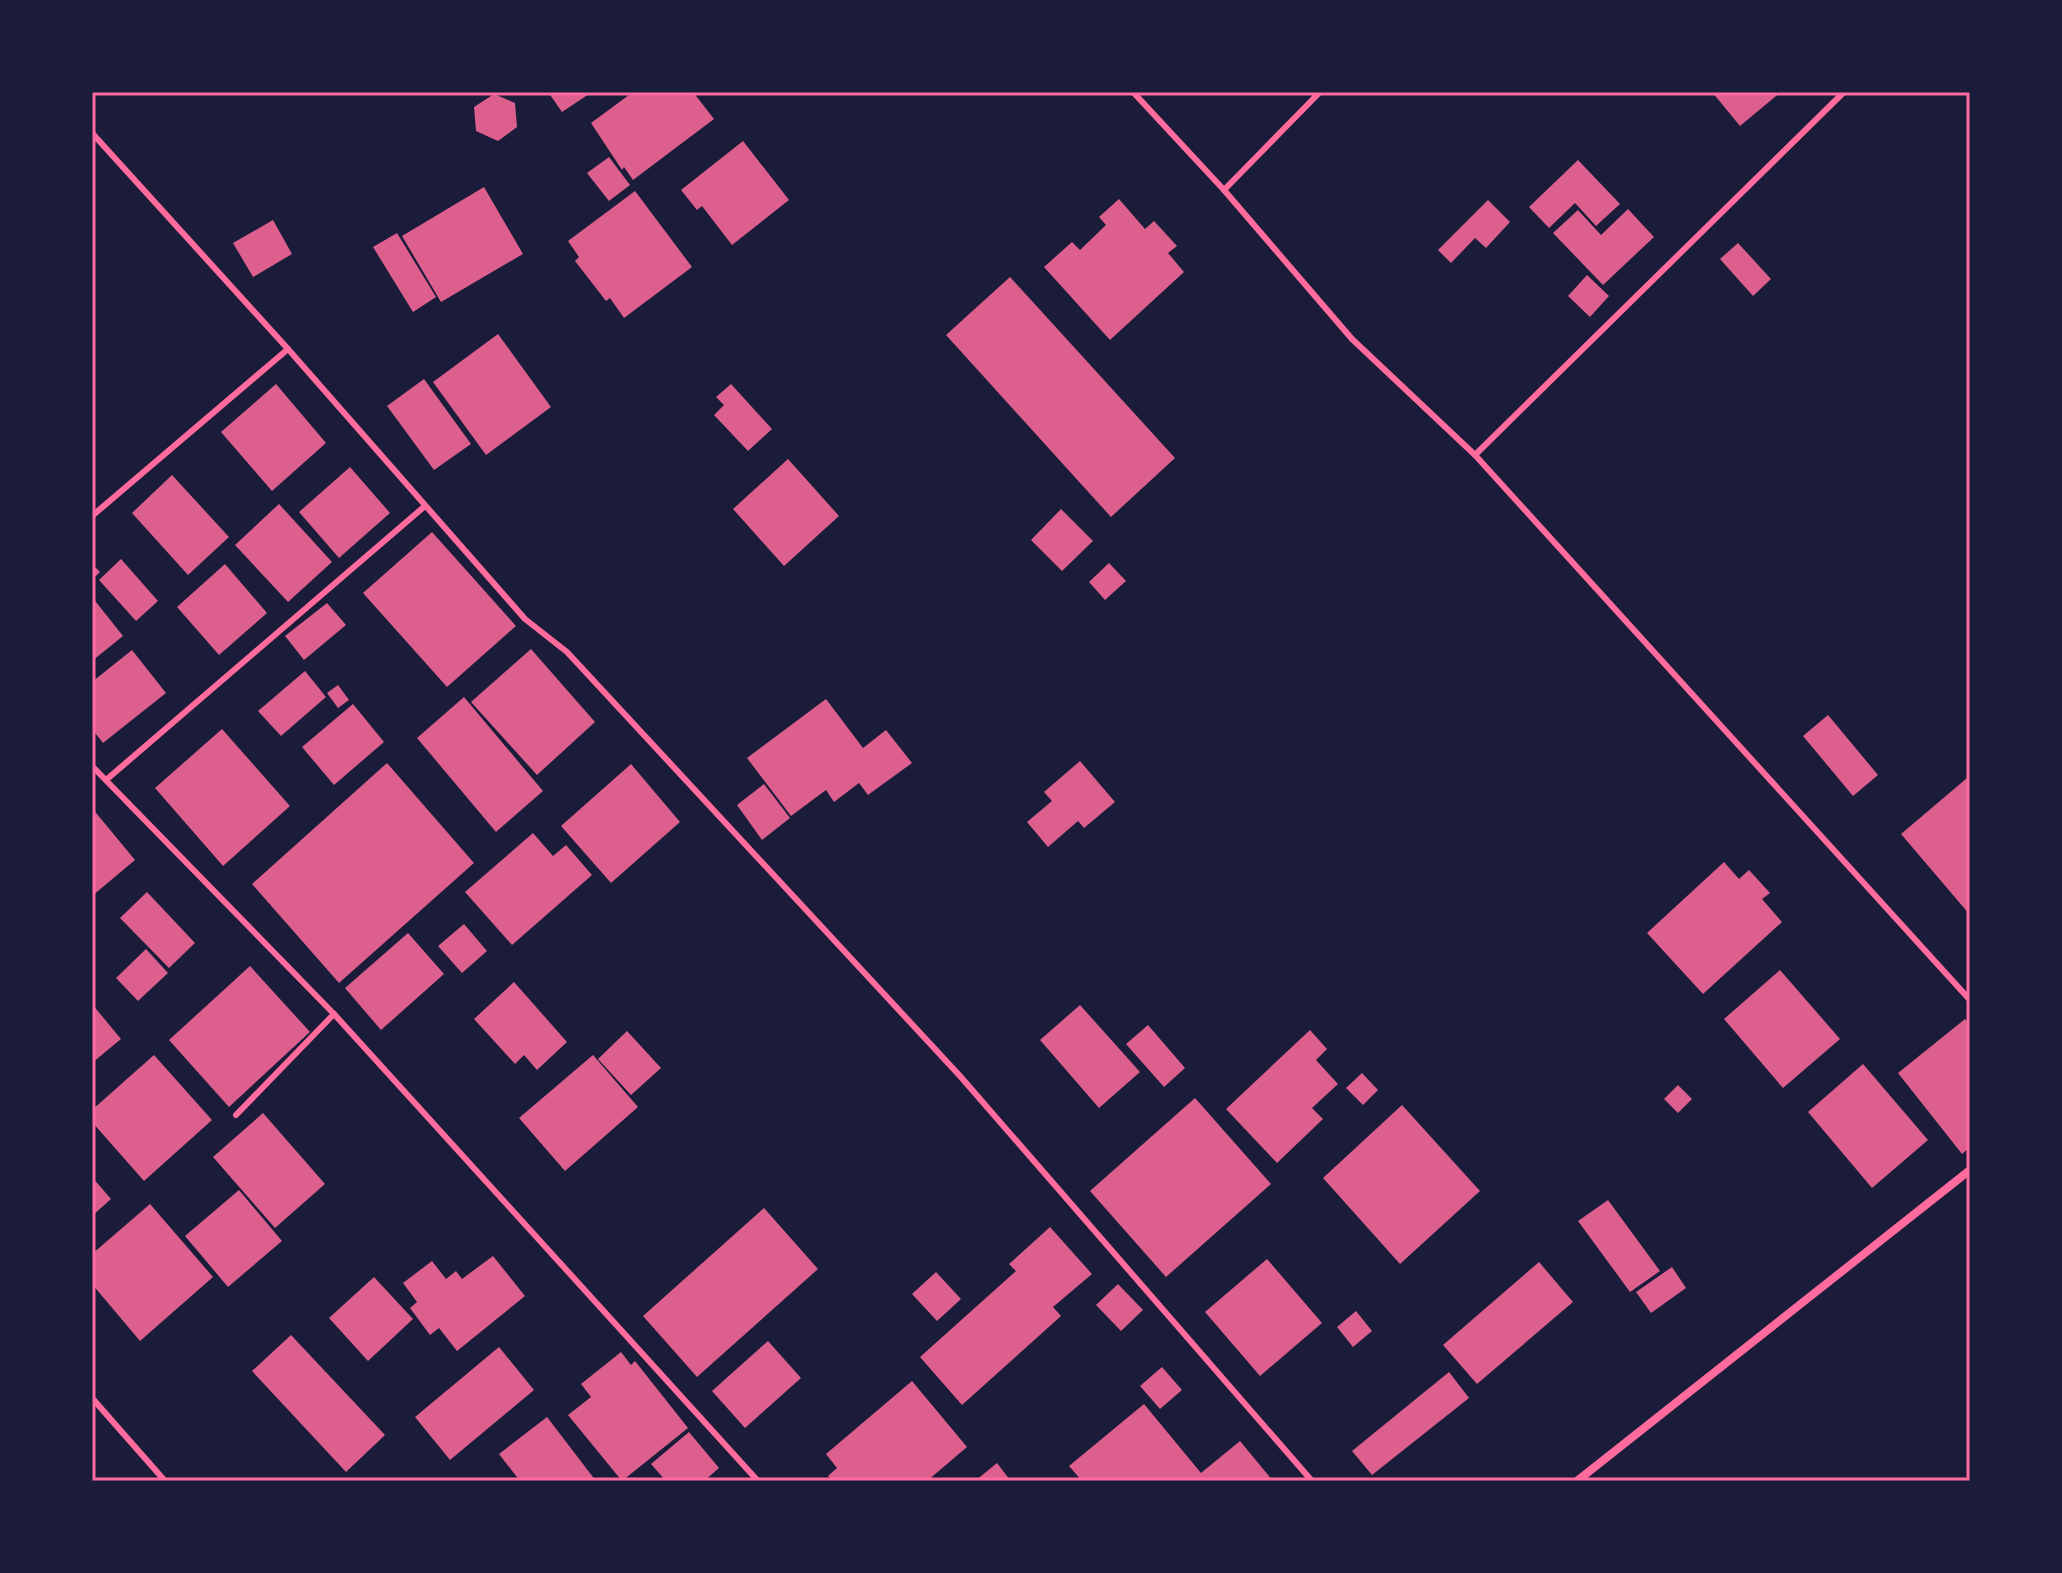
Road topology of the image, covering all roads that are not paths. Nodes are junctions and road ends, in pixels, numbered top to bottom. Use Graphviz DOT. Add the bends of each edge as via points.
graph roads {
  1 [pos="1133,92"];
  2 [pos="1320,92"];
  3 [pos="1844,92"];
  4 [pos="92,133"];
  5 [pos="1224,190"];
  6 [pos="288,349"];
  7 [pos="1475,455"];
  8 [pos="425,506"];
  9 [pos="92,516"];
  10 [pos="92,766"];
  11 [pos="106,780"];
  12 [pos="1970,1000"];
  13 [pos="334,1014"];
  14 [pos="236,1115"];
  15 [pos="1970,1170"];
  16 [pos="92,1398"];
  17 [pos="165,1481"];
  18 [pos="758,1481"];
  19 [pos="1312,1481"];
  20 [pos="1577,1481"];
  1 -- 5 [label="lane"];
  2 -- 5 [label="lane"];
  3 -- 7 [label="lane"];
  4 -- 6 [label="lane"];
  5 -- 7 [label="lane" via="1352,339"];
  6 -- 8 [label="lane"];
  6 -- 9 [label="lane"];
  7 -- 12 [label="lane"];
  8 -- 11 [label="lane"];
  8 -- 19 [label="lane" via="525,619 567,652 960,1076"];
  10 -- 11 [label="lane"];
  11 -- 13 [label="lane"];
  13 -- 14 [label="lane"];
  13 -- 18 [label="lane"];
  15 -- 20 [label="street"];
  16 -- 17 [label="lane"];
}
